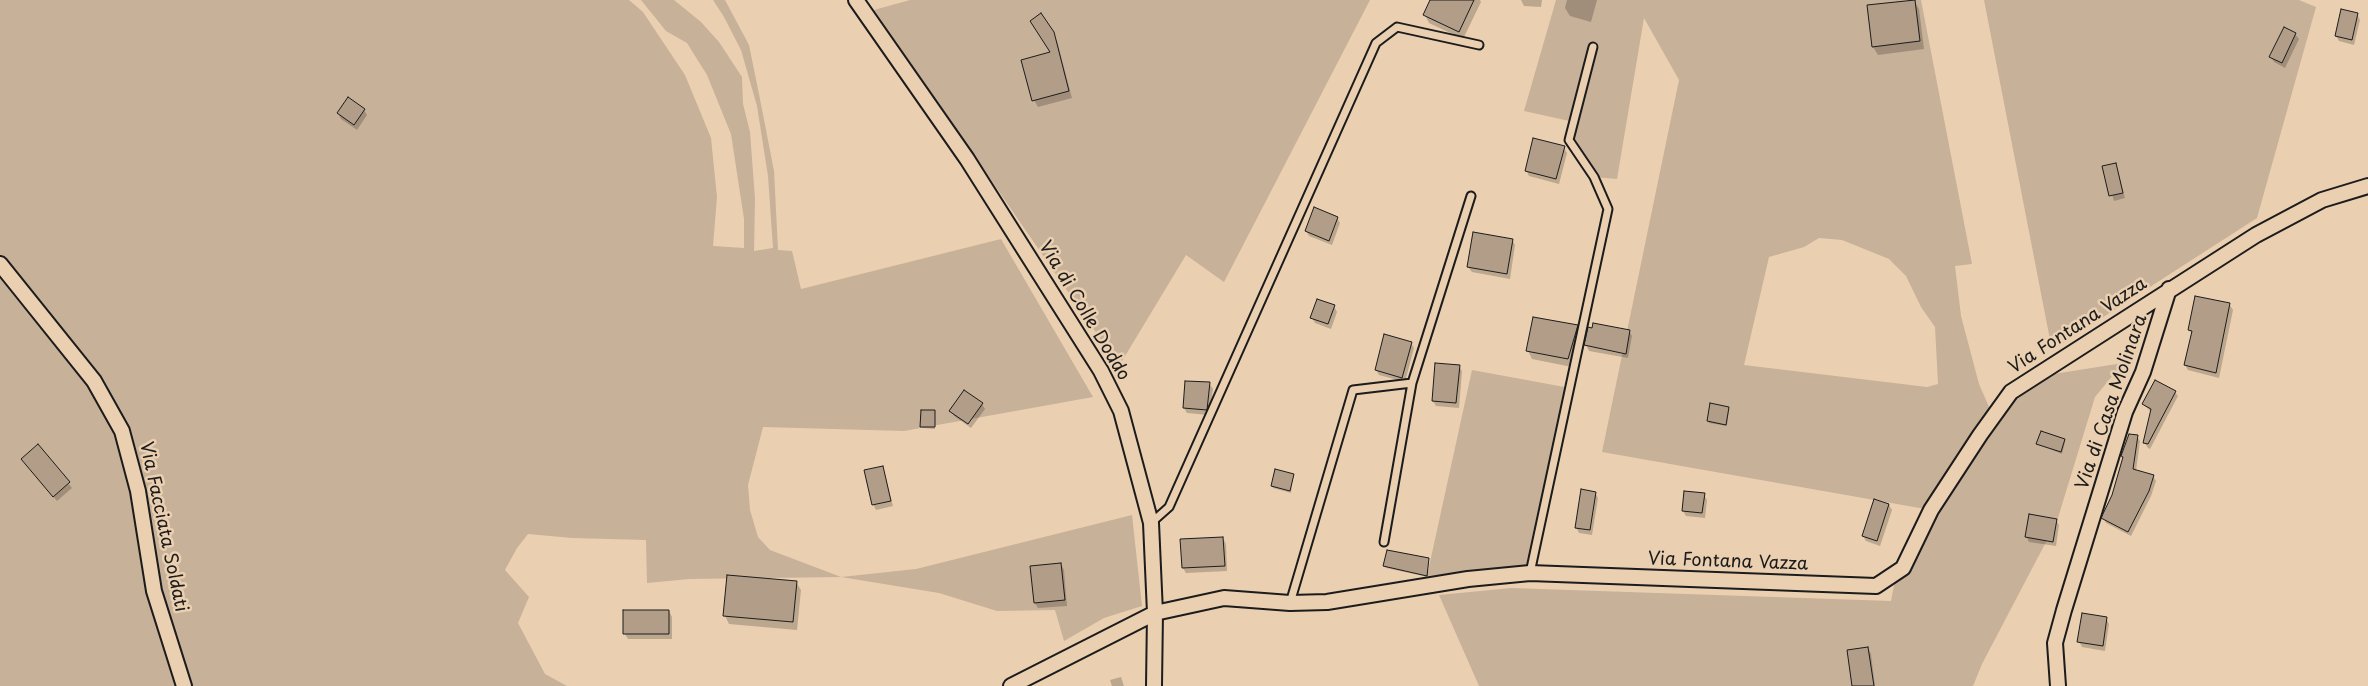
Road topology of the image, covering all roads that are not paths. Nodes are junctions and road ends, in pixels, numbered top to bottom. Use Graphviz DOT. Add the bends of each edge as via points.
graph roads {
  1 [pos="856,0"];
  2 [pos="1479,45"];
  3 [pos="1593,47"];
  4 [pos="2368,186"];
  5 [pos="1471,196"];
  6 [pos="0,264"];
  7 [pos="2169,289"];
  8 [pos="1412,383"];
  9 [pos="1151,523"];
  10 [pos="1384,542"];
  11 [pos="1530,573"];
  12 [pos="1290,602"];
  13 [pos="1155,614"];
  14 [pos="184,686"];
  15 [pos="1011,686"];
  16 [pos="1154,686"];
  17 [pos="2058,686"];
  1 -- 9 [label="street, Via di Colle Doddo" via="968,159 1101,371 1121,411"];
  2 -- 9 [label="lane" via="1397,26 1376,43 1169,507"];
  3 -- 11 [label="lane" via="1569,140 1594,177 1608,210"];
  4 -- 7 [label="street" via="2322,200 2293,214"];
  5 -- 8 [label="lane"];
  6 -- 14 [label="street, Via Facciata Soldati" via="94,381 122,431 138,491 154,591"];
  7 -- 11 [label="street, Via Fontana Vazza" via="2011,392 1931,510 1903,568 1876,586"];
  7 -- 17 [label="street, Via di Casa Molinara" via="2144,372 2125,412 2064,610 2055,643"];
  8 -- 10 [label="lane"];
  8 -- 12 [label="lane" via="1353,390"];
  9 -- 13 [label="street, Via di Colle Doddo"];
  11 -- 12 [label="street, Via Fontana Vazza" via="1468,579 1327,602"];
  12 -- 13 [label="street, Via Fontana Vazza" via="1224,598"];
  13 -- 15 [label="street, Via Fontana Vazza"];
  13 -- 16 [label="street, Via di Colle Doddo"];
}
